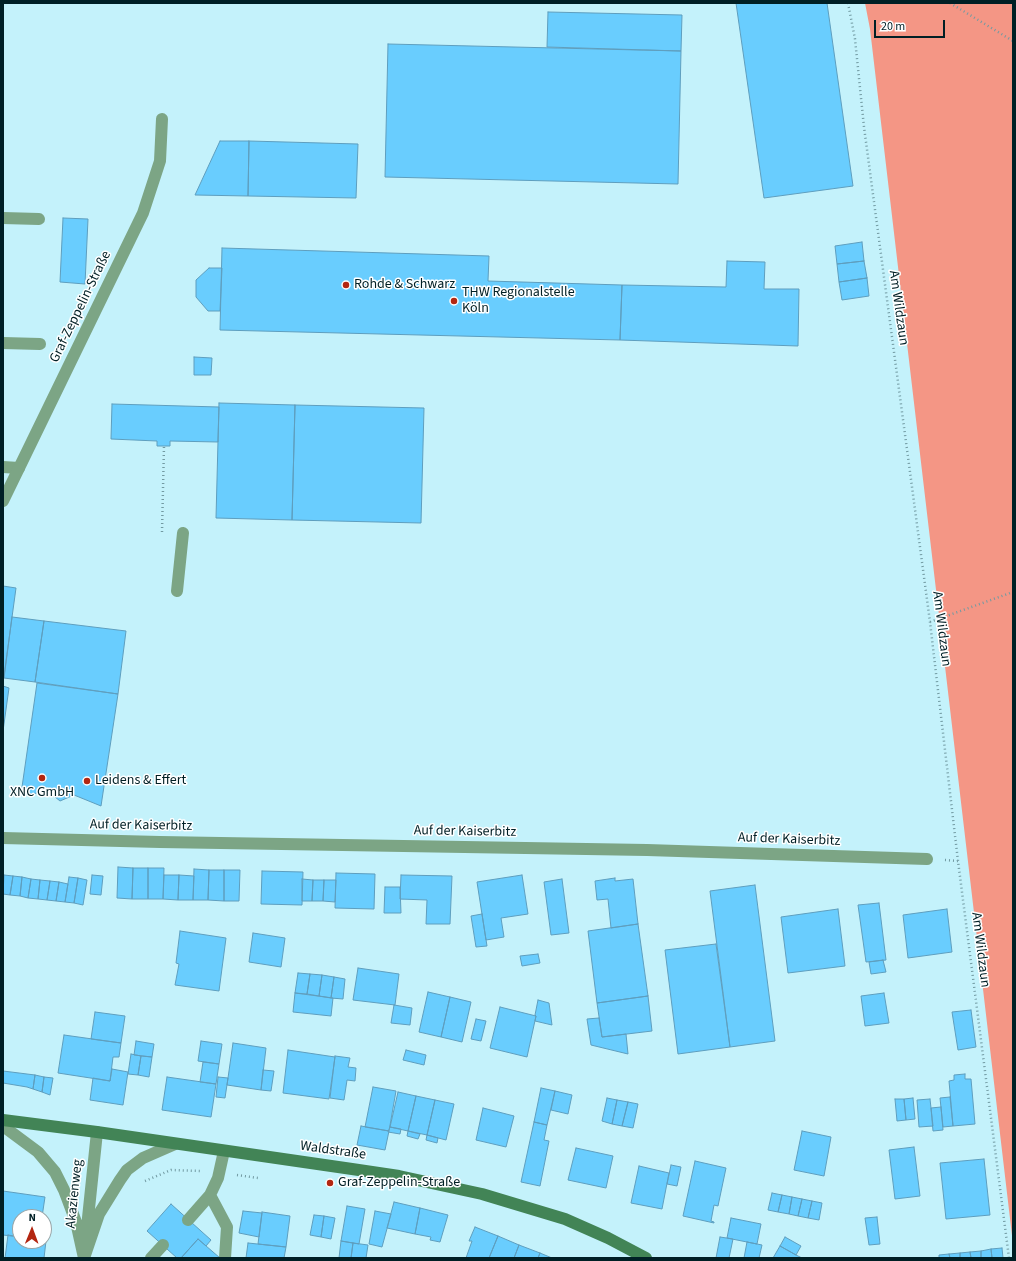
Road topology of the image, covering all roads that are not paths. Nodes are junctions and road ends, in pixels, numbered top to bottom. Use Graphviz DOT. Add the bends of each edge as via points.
graph roads {
  1 [pos="162,119"];
  2 [pos="3,218"];
  3 [pos="39,219"];
  4 [pos="3,343"];
  5 [pos="40,344"];
  6 [pos="3,467"];
  7 [pos="19,468"];
  8 [pos="3,501"];
  9 [pos="183,533"];
  10 [pos="177,592"];
  11 [pos="3,838"];
  12 [pos="926,859"];
  13 [pos="3,1120"];
  14 [pos="3,1126"];
  15 [pos="97,1132"];
  16 [pos="175,1144"];
  17 [pos="224,1151"];
  18 [pos="210,1195"];
  19 [pos="188,1220"];
  20 [pos="163,1245"];
  21 [pos="84,1258"];
  22 [pos="151,1258"];
  23 [pos="224,1258"];
  24 [pos="646,1258"];
  1 -- 7 [label="street, Graf-Zeppelin-Straße" via="160,161 143,213"];
  2 -- 3 [label="street"];
  4 -- 5 [label="street"];
  6 -- 7 [label="street"];
  7 -- 8 [label="street, Graf-Zeppelin-Straße"];
  9 -- 10 [label="street"];
  11 -- 12 [label="street, Auf der Kaiserbitz" via="647,850"];
  13 -- 15 [label="main road, Waldstraße"];
  14 -- 21 [label="street, Akazienweg" via="38,1152 54,1172 76,1222"];
  15 -- 16 [label="main road, Waldstraße"];
  15 -- 21 [label="street, Akazienweg"];
  16 -- 17 [label="main road, Waldstraße"];
  16 -- 21 [label="street, Akazienweg" via="143,1158 127,1170 99,1214"];
  17 -- 18 [label="street"];
  17 -- 24 [label="main road, Waldstraße" via="391,1175 482,1194 565,1219"];
  18 -- 19 [label="street"];
  18 -- 23 [label="street" via="227,1227"];
  20 -- 22 [label="street"];
}
